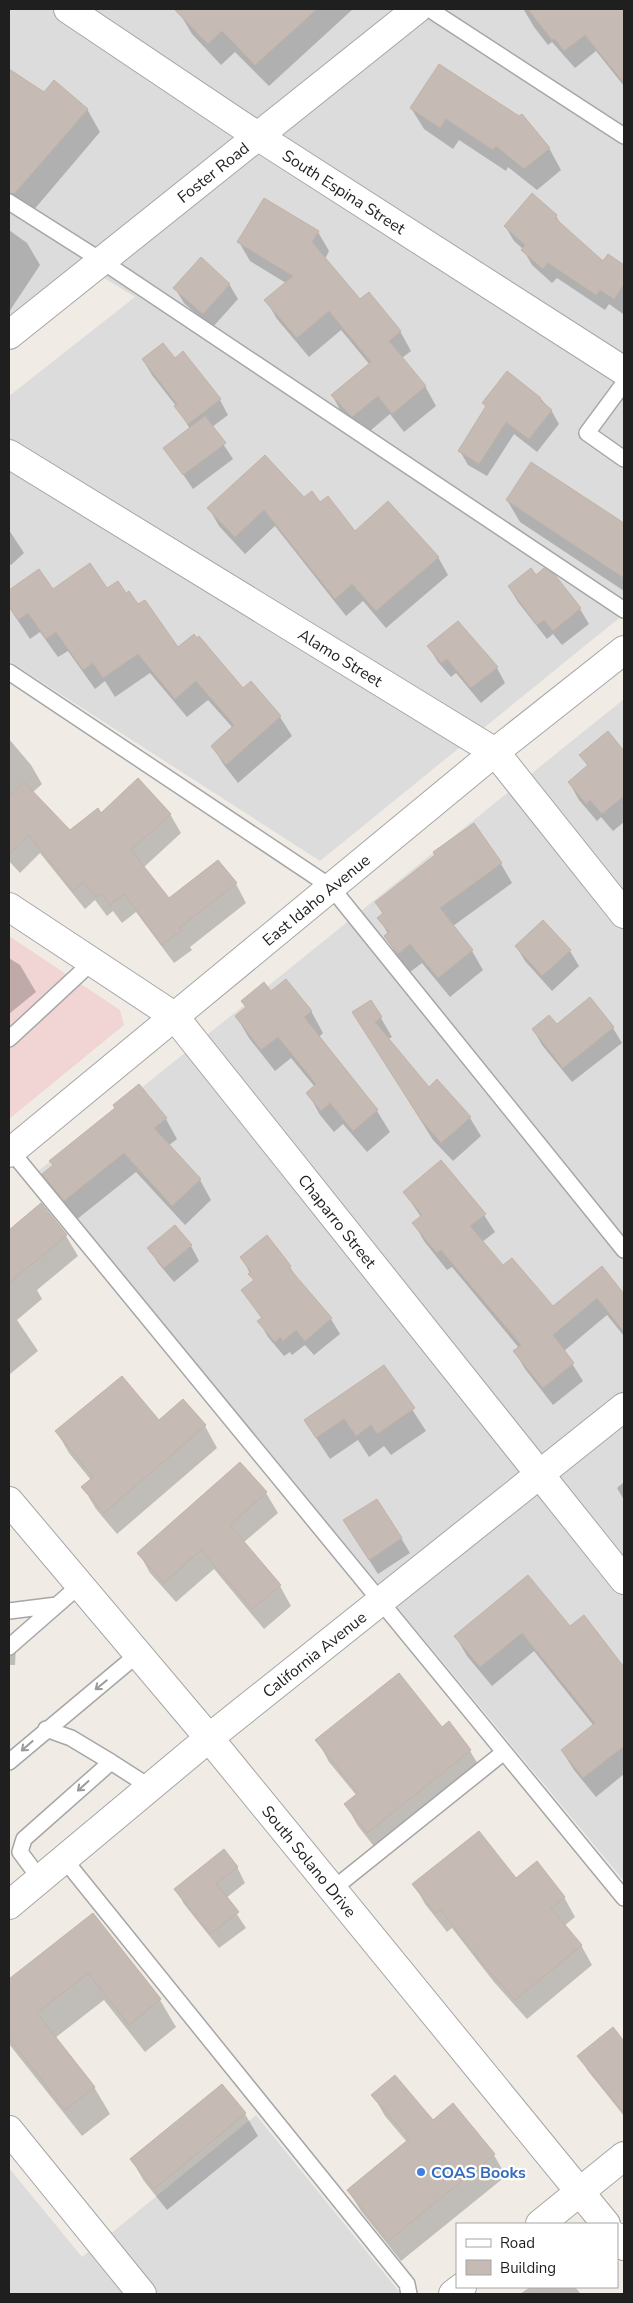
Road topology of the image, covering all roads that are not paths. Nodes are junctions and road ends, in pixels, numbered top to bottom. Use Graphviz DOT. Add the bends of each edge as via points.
graph roads {
  1 [pos="68,9"];
  2 [pos="417,9"];
  3 [pos="428,9"];
  4 [pos="624,136"];
  5 [pos="259,137"];
  6 [pos="9,202"];
  7 [pos="102,261"];
  8 [pos="9,335"];
  9 [pos="624,370"];
  10 [pos="624,383"];
  11 [pos="9,454"];
  12 [pos="624,459"];
  13 [pos="624,610"];
  14 [pos="624,650"];
  15 [pos="9,672"];
  16 [pos="495,752"];
  17 [pos="331,887"];
  18 [pos="9,907"];
  19 [pos="624,914"];
  20 [pos="92,962"];
  21 [pos="174,1016"];
  22 [pos="9,1039"];
  23 [pos="10,1152"];
  24 [pos="624,1250"];
  25 [pos="624,1407"];
  26 [pos="541,1474"];
  27 [pos="9,1501"];
  28 [pos="624,1580"];
  29 [pos="80,1585"];
  30 [pos="380,1602"];
  31 [pos="57,1605"];
  32 [pos="9,1611"];
  33 [pos="9,1647"];
  34 [pos="138,1654"];
  35 [pos="46,1729"];
  36 [pos="209,1738"];
  37 [pos="504,1752"];
  38 [pos="9,1762"];
  39 [pos="111,1762"];
  40 [pos="150,1787"];
  41 [pos="64,1859"];
  42 [pos="40,1879"];
  43 [pos="333,1889"];
  44 [pos="624,1898"];
  45 [pos="9,1905"];
  46 [pos="9,2130"];
  47 [pos="624,2156"];
  48 [pos="580,2192"];
  49 [pos="541,2223"];
  50 [pos="605,2223"];
  51 [pos="142,2294"];
  52 [pos="410,2294"];
  1 -- 5 [label="street, South Espina Street"];
  2 -- 5 [label="street, Foster Road"];
  3 -- 4 [label="lane"];
  5 -- 7 [label="street, Foster Road"];
  5 -- 9 [label="street, South Espina Street"];
  6 -- 7 [label="lane"];
  7 -- 8 [label="street, Foster Road"];
  7 -- 13 [label="lane"];
  10 -- 12 [label="lane" via="587,433"];
  11 -- 16 [label="street, Alamo Street"];
  14 -- 16 [label="street, East Idaho Avenue"];
  15 -- 17 [label="lane"];
  16 -- 17 [label="street, East Idaho Avenue"];
  16 -- 19 [label="street, Alamo Street"];
  17 -- 21 [label="street, East Idaho Avenue"];
  17 -- 24 [label="lane"];
  18 -- 20 [label="street, Chaparro Street"];
  20 -- 21 [label="street, Chaparro Street"];
  20 -- 22 [label="lane"];
  21 -- 23 [label="street, East Idaho Avenue"];
  21 -- 26 [label="street, Chaparro Street"];
  23 -- 30 [label="lane"];
  25 -- 26 [label="street, California Avenue"];
  26 -- 28 [label="street, Chaparro Street"];
  26 -- 30 [label="street, California Avenue"];
  27 -- 29 [label="street, South Solano Drive"];
  29 -- 31 [label="lane"];
  29 -- 34 [label="street, South Solano Drive"];
  30 -- 36 [label="street, California Avenue"];
  30 -- 37 [label="lane"];
  31 -- 32 [label="lane"];
  31 -- 33 [label="lane"];
  34 -- 35 [label="lane, one-way"];
  34 -- 36 [label="street, South Solano Drive"];
  35 -- 38 [label="lane, one-way"];
  35 -- 39 [label="lane" via="72,1738"];
  36 -- 40 [label="street, California Avenue"];
  36 -- 43 [label="street, South Solano Drive"];
  37 -- 43 [label="lane"];
  37 -- 44 [label="lane"];
  39 -- 40 [label="lane"];
  39 -- 42 [label="lane, one-way" via="24,1839 20,1852"];
  40 -- 41 [label="street, California Avenue"];
  41 -- 42 [label="street, California Avenue"];
  41 -- 52 [label="lane" via="406,2284"];
  42 -- 45 [label="street, California Avenue"];
  43 -- 48 [label="street, South Solano Drive"];
  46 -- 51 [label="street"];
  47 -- 48 [label="street"];
  48 -- 49 [label="street"];
  48 -- 50 [label="street, South Solano Drive"];
}
